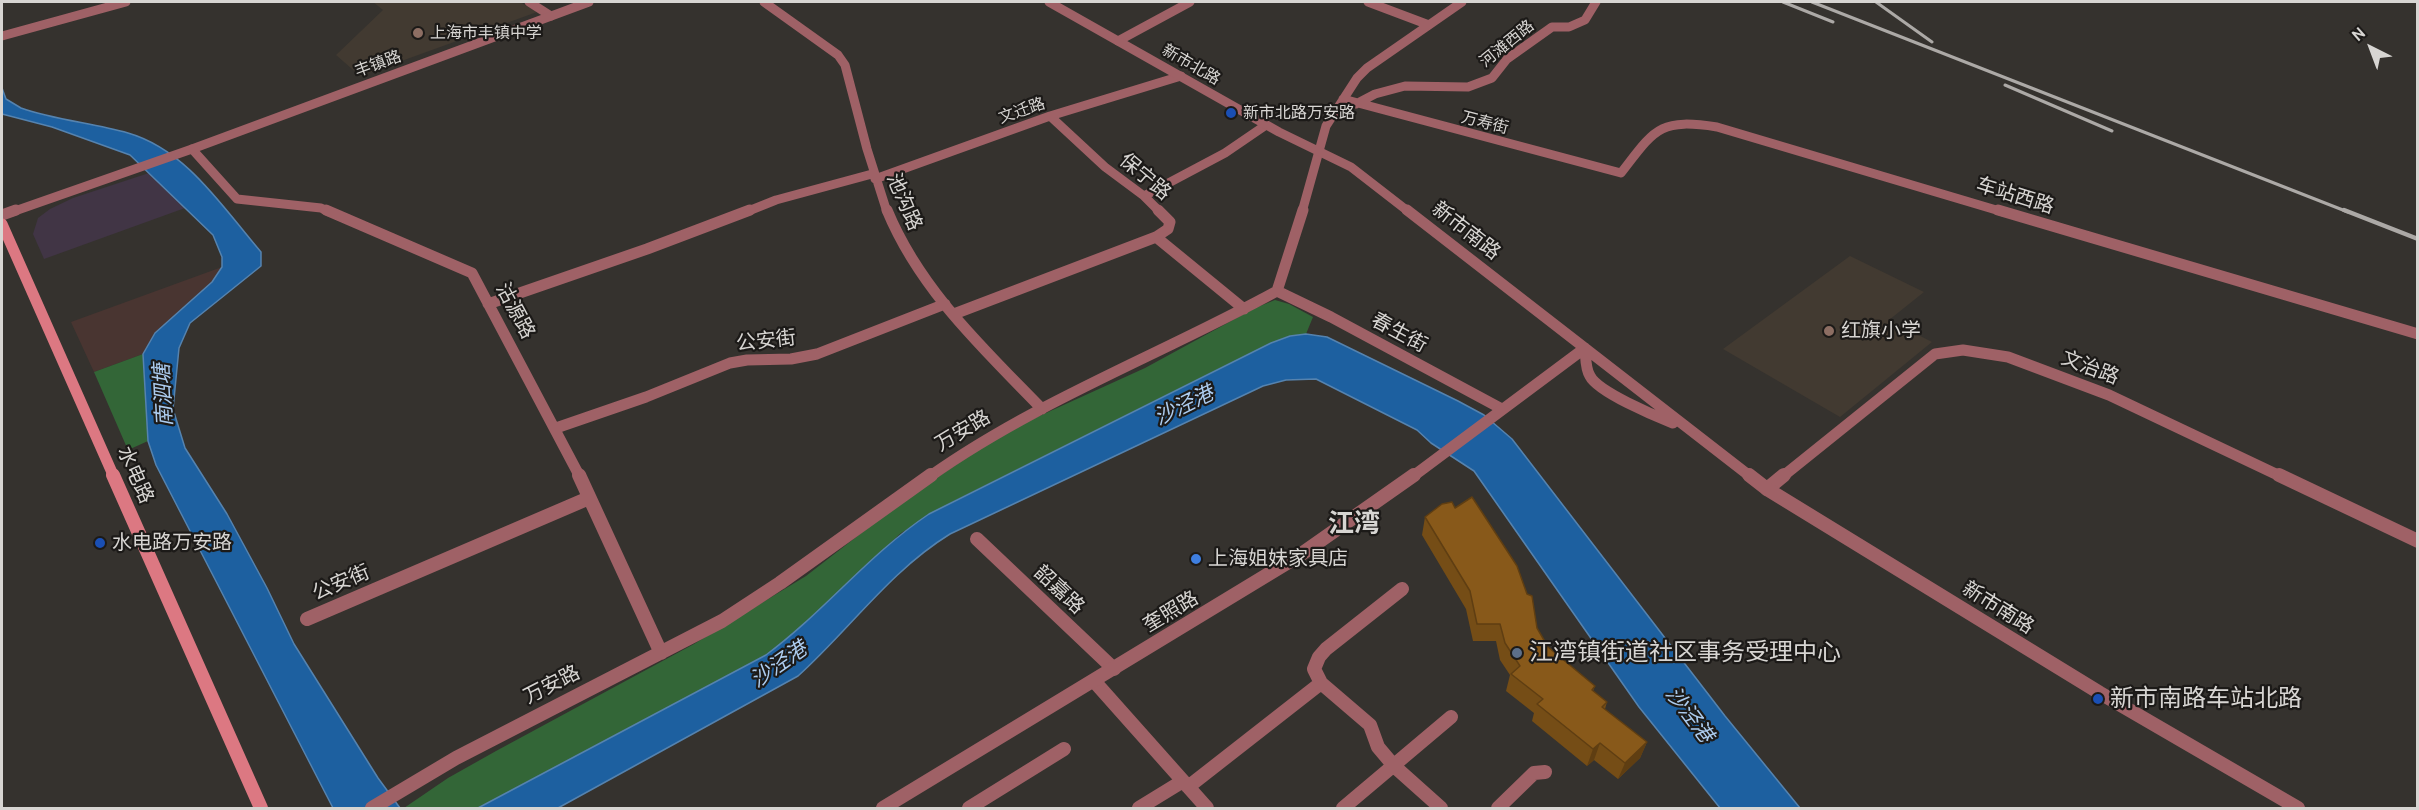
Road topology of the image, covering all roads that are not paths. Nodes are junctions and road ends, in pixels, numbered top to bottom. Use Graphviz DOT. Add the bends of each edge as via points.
graph roads {
  1 [pos="126,2"];
  2 [pos="529,2"];
  3 [pos="589,2"];
  4 [pos="764,2"];
  5 [pos="1049,2"];
  6 [pos="1190,2"];
  7 [pos="1368,2"];
  8 [pos="1462,2"];
  9 [pos="1596,2"];
  10 [pos="551,15"];
  11 [pos="1430,25"];
  12 [pos="2,36"];
  13 [pos="1118,40"];
  14 [pos="1181,76"];
  15 [pos="1343,99"];
  16 [pos="1356,104"];
  17 [pos="1050,116"];
  18 [pos="1266,125"];
  19 [pos="192,148"];
  20 [pos="1319,151"];
  21 [pos="1621,173"];
  22 [pos="873,177"];
  23 [pos="1144,196"];
  24 [pos="2,215"];
  25 [pos="2,224"];
  26 [pos="1156,237"];
  27 [pos="1277,291"];
  28 [pos="488,304"];
  29 [pos="945,304"];
  30 [pos="1244,309"];
  31 [pos="954,314"];
  32 [pos="2418,334"];
  33 [pos="1585,348"];
  34 [pos="1042,409"];
  35 [pos="1502,409"];
  36 [pos="556,428"];
  37 [pos="1687,428"];
  38 [pos="1767,489"];
  39 [pos="589,498"];
  40 [pos="977,539"];
  41 [pos="2418,541"];
  42 [pos="1402,590"];
  43 [pos="307,619"];
  44 [pos="661,653"];
  45 [pos="1114,669"];
  46 [pos="1094,681"];
  47 [pos="1321,683"];
  48 [pos="1451,717"];
  49 [pos="1064,749"];
  50 [pos="1394,766"];
  51 [pos="1545,772"];
  52 [pos="1185,784"];
  53 [pos="261,808"];
  54 [pos="372,808"];
  55 [pos="883,808"];
  56 [pos="969,808"];
  57 [pos="1139,808"];
  58 [pos="1207,808"];
  59 [pos="1343,808"];
  60 [pos="1441,808"];
  61 [pos="1498,808"];
  62 [pos="2298,808"];
  1 -- 12 [label="street"];
  2 -- 10 [label="street"];
  3 -- 10 [label="street, 丰镇路"];
  4 -- 22 [label="street, 池沟路" via="827,45 845,65"];
  5 -- 13 [label="street, 新市北路"];
  6 -- 13 [label="street"];
  7 -- 11 [label="street"];
  8 -- 11 [label="street"];
  9 -- 16 [label="street, 河滩西路" via="1585,20 1569,27 1552,27 1507,59 1492,78 1468,87 1405,86"];
  10 -- 19 [label="street, 丰镇路"];
  11 -- 15 [label="street" via="1367,68"];
  13 -- 14 [label="street, 新市北路"];
  14 -- 17 [label="street, 文迁路"];
  14 -- 18 [label="street, 新市北路"];
  15 -- 16 [label="street, 万寿街"];
  15 -- 20 [label="street" via="1326,126"];
  16 -- 21 [label="street, 万寿街"];
  17 -- 22 [label="street, 文迁路"];
  17 -- 23 [label="street, 保宁路" via="1105,167"];
  18 -- 20 [label="street, 新市北路"];
  18 -- 23 [label="street" via="1225,153"];
  19 -- 24 [label="street, 丰镇路"];
  19 -- 28 [label="street, 沽源路" via="237,199 321,208 472,273"];
  20 -- 27 [label="street"];
  20 -- 33 [label="street, 新市南路" via="1351,167"];
  21 -- 32 [label="street, 车站西路" via="1658,127 1717,127"];
  22 -- 28 [label="street, 文迁路" via="776,200"];
  22 -- 29 [label="street, 池沟路" via="910,260"];
  23 -- 26 [label="street, 保宁路" via="1170,222 1168,229"];
  25 -- 53 [label="main road, 水电路"];
  26 -- 30 [label="street"];
  26 -- 31 [label="street"];
  27 -- 30 [label="street, 万安路"];
  27 -- 35 [label="street, 春生街"];
  28 -- 36 [label="street, 沽源路"];
  29 -- 31 [label="street, 池沟路"];
  29 -- 36 [label="street, 公安街" via="817,354 730,363"];
  30 -- 34 [label="street, 万安路"];
  31 -- 34 [label="street, 池沟路"];
  33 -- 35 [label="street, 奎照路"];
  33 -- 37 [label="street, 新市南路"];
  33 -- 37 [label="street, 新市南路" via="1592,380 1652,415"];
  34 -- 44 [label="street, 万安路" via="960,455 722,621"];
  35 -- 45 [label="street, 奎照路" via="1380,501 1300,555"];
  36 -- 39 [label="street, 沽源路"];
  37 -- 38 [label="street, 新市南路"];
  38 -- 41 [label="street, 文治路" via="1935,354 1963,350 2008,357 2109,395"];
  38 -- 62 [label="street, 新市南路" via="2100,693"];
  39 -- 43 [label="street, 公安街"];
  39 -- 44 [label="street, 沽源路"];
  40 -- 45 [label="street, 韶嘉路"];
  42 -- 47 [label="street" via="1318,657 1314,669"];
  44 -- 54 [label="street, 万安路" via="456,758"];
  45 -- 46 [label="street, 奎照路"];
  46 -- 52 [label="street"];
  46 -- 55 [label="street, 奎照路"];
  47 -- 50 [label="street" via="1370,725 1378,747"];
  47 -- 52 [label="street"];
  48 -- 50 [label="street"];
  49 -- 56 [label="street"];
  50 -- 59 [label="street"];
  50 -- 60 [label="street"];
  51 -- 61 [label="street" via="1534,773"];
  52 -- 57 [label="street"];
  52 -- 58 [label="street"];
}
